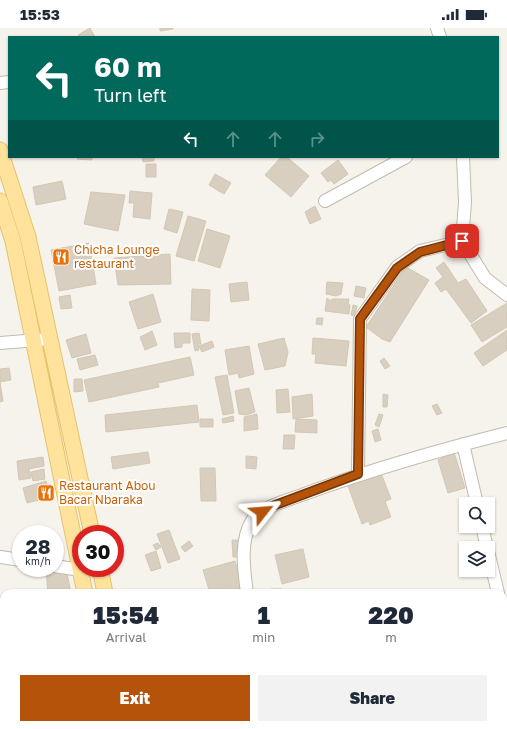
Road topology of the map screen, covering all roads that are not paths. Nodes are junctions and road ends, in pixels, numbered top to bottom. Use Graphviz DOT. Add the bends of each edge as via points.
graph roads {
  1 [pos="0,150"];
  2 [pos="404,158"];
  3 [pos="463,158"];
  4 [pos="0,201"];
  5 [pos="325,201"];
  6 [pos="462,241"];
  7 [pos="507,295"];
  8 [pos="50,339"];
  9 [pos="32,340"];
  10 [pos="0,343"];
  11 [pos="507,433"];
  12 [pos="463,444"];
  13 [pos="358,474"];
  14 [pos="475,497"];
  15 [pos="90,525"];
  16 [pos="72,532"];
  17 [pos="0,557"];
  18 [pos="12,559"];
  19 [pos="82,577"];
  20 [pos="102,577"];
  21 [pos="494,577"];
  22 [pos="84,589"];
  23 [pos="104,589"];
  24 [pos="247,589"];
  25 [pos="497,589"];
  1 -- 8 [label="main road" via="28,237"];
  2 -- 5 [label="street"];
  3 -- 6 [label="street" via="465,202"];
  4 -- 9 [label="main road" via="13,241"];
  6 -- 7 [label="street" via="485,278"];
  6 -- 13 [label="street" via="420,252 397,268 360,319"];
  8 -- 9 [label="street"];
  8 -- 15 [label="main road"];
  9 -- 10 [label="street"];
  9 -- 16 [label="main road"];
  11 -- 12 [label="street"];
  12 -- 13 [label="street"];
  12 -- 14 [label="street"];
  13 -- 24 [label="street" via="270,507 254,518 245,536"];
  17 -- 18 [label="street"];
  19 -- 22 [label="main road"];
  20 -- 23 [label="main road"];
  21 -- 25 [label="street"];
}
